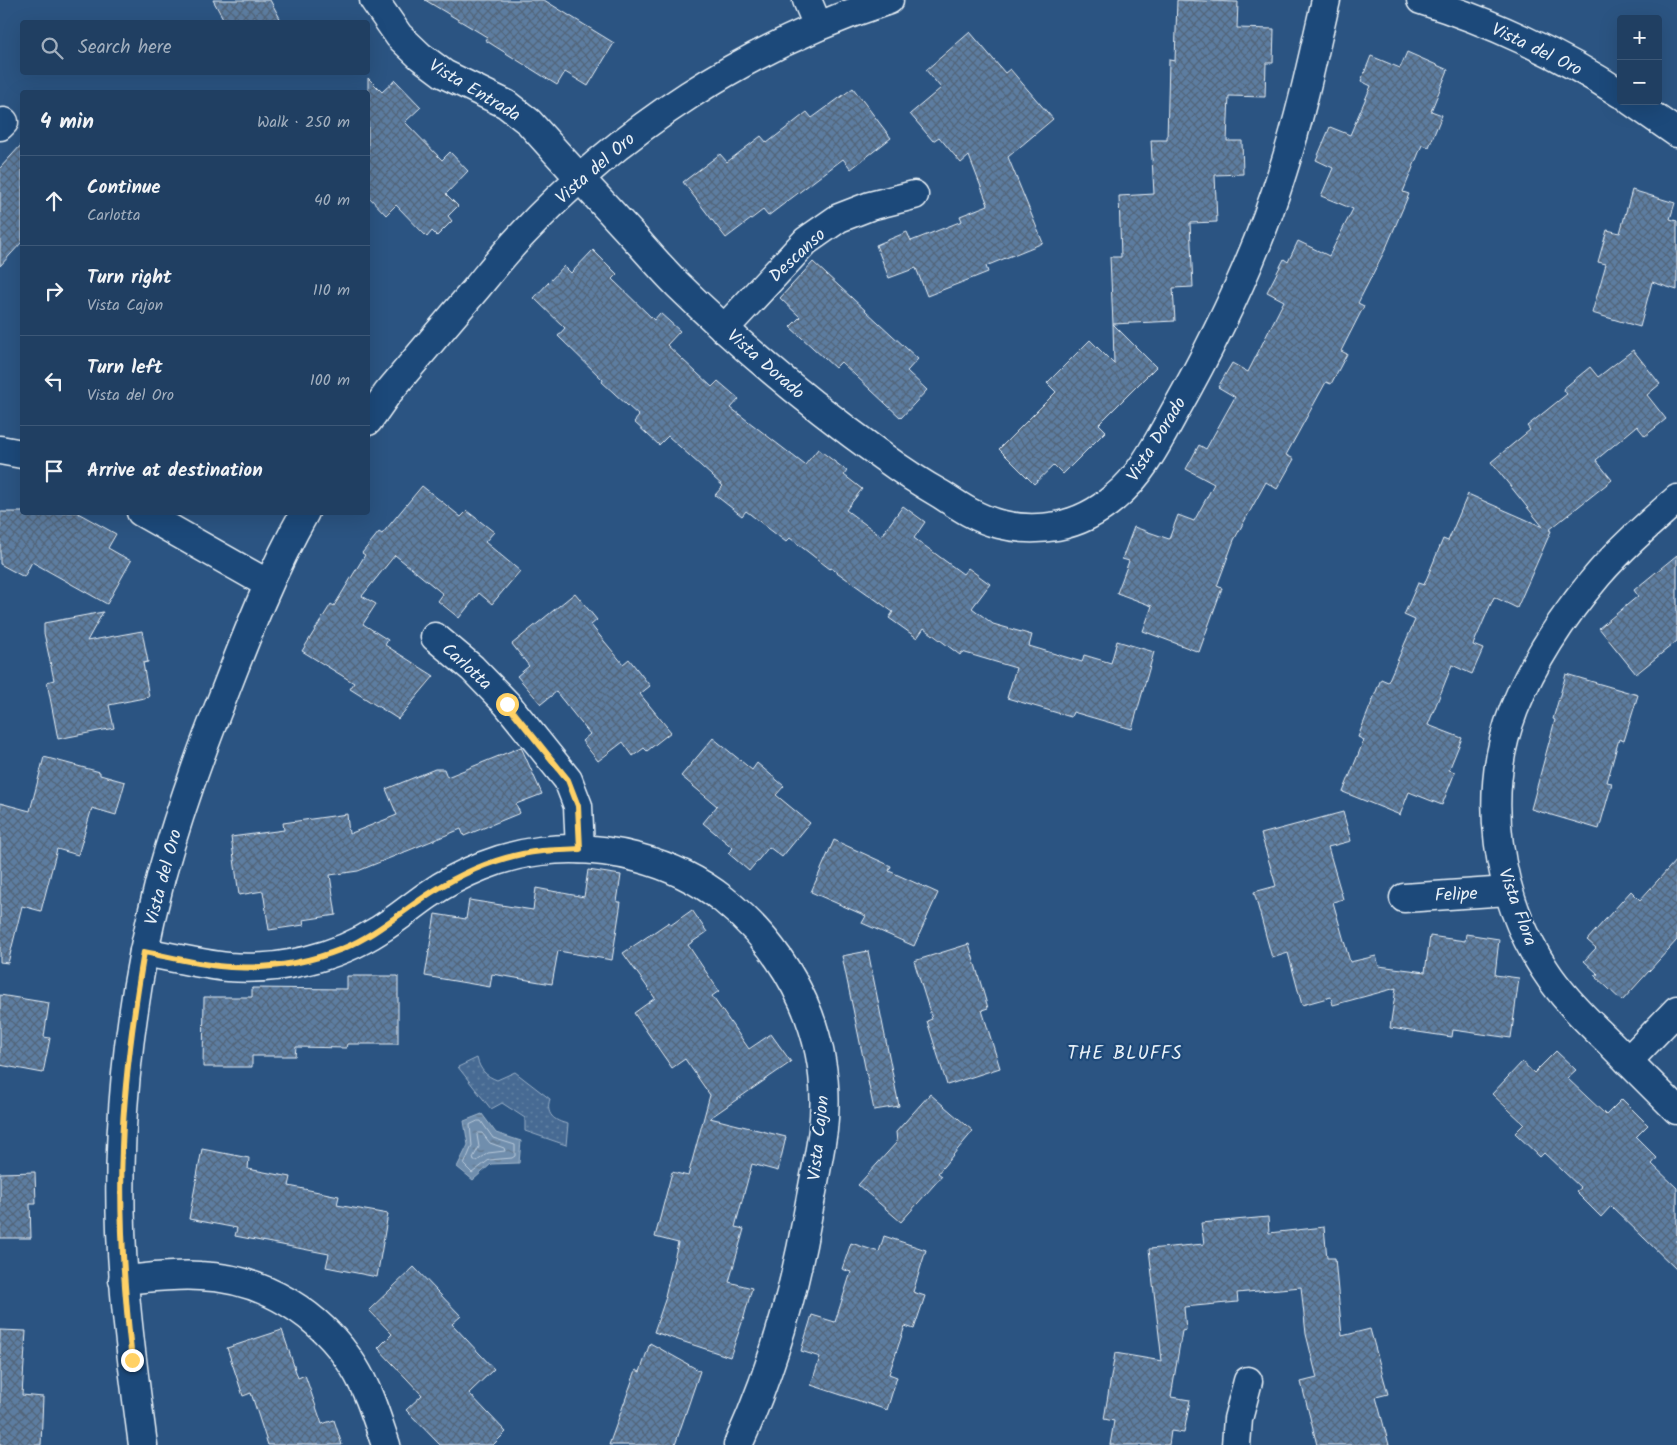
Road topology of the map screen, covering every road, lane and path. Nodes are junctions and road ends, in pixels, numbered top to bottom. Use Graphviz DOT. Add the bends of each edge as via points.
graph roads {
  1 [pos="374,0"];
  2 [pos="807,0"];
  3 [pos="889,0"];
  4 [pos="1326,0"];
  5 [pos="1421,0"];
  6 [pos="818,26"];
  7 [pos="1617,91"];
  8 [pos="1637,105"];
  9 [pos="1677,133"];
  10 [pos="580,178"];
  11 [pos="914,195"];
  12 [pos="724,328"];
  13 [pos="370,418"];
  14 [pos="0,450"];
  15 [pos="20,454"];
  16 [pos="1677,499"];
  17 [pos="146,515"];
  18 [pos="303,515"];
  19 [pos="268,584"];
  20 [pos="434,637"];
  21 [pos="580,849"];
  22 [pos="1508,891"];
  23 [pos="1404,898"];
  24 [pos="144,952"];
  25 [pos="1677,1010"];
  26 [pos="1628,1061"];
  27 [pos="1677,1110"];
  28 [pos="124,1280"];
  29 [pos="1248,1381"];
  30 [pos="143,1445"];
  31 [pos="386,1445"];
  32 [pos="738,1445"];
  33 [pos="1236,1445"];
  1 -- 10 [label="street, Vista Entrada" via="399,36 420,56 444,74 506,104 529,122"];
  2 -- 6 [label="street"];
  3 -- 6 [label="street, Vista del Oro"];
  4 -- 12 [label="street, Vista Dorado" via="1305,95 1283,172 1231,304 1200,367 1140,471 1117,496 1095,512 1056,526 1029,528 1001,525 975,516 899,469 838,425"];
  5 -- 7 [label="street, Vista del Oro" via="1525,40"];
  6 -- 10 [label="street, Vista del Oro" via="733,68 693,92 654,118"];
  8 -- 9 [label="street"];
  10 -- 12 [label="street, Vista Dorado" via="676,282"];
  10 -- 13 [label="street, Vista del Oro" via="518,239"];
  11 -- 12 [label="street, Descanso" via="839,218 806,241"];
  14 -- 15 [label="street"];
  16 -- 22 [label="street, Vista Flora" via="1638,533 1598,575 1532,669 1514,711 1502,755 1496,800 1498,846"];
  17 -- 19 [label="street"];
  18 -- 19 [label="street, Vista del Oro"];
  19 -- 24 [label="street, Vista del Oro" via="182,806"];
  20 -- 21 [label="street, Carlotta" via="472,668 507,704 568,780 578,806"];
  21 -- 24 [label="street, Vista Cajon" via="540,851 502,859 466,873 431,892 378,931 342,949 305,961 266,967 230,967"];
  21 -- 32 [label="street, Vista Cajon" via="644,859 714,893 744,917 792,978 808,1014 819,1051 824,1090 823,1129 800,1262 774,1354"];
  22 -- 23 [label="street, Felipe"];
  22 -- 26 [label="street, Vista Flora" via="1523,932 1545,971 1572,1005"];
  24 -- 28 [label="street, Vista del Oro" via="125,1092 121,1206"];
  25 -- 26 [label="street"];
  26 -- 27 [label="street, Vista Flora"];
  28 -- 30 [label="street, Vista del Oro"];
  28 -- 31 [label="street" via="200,1276 239,1281 285,1300 310,1316 350,1360 369,1395"];
  29 -- 33 [label="street" via="1238,1419"];
}
